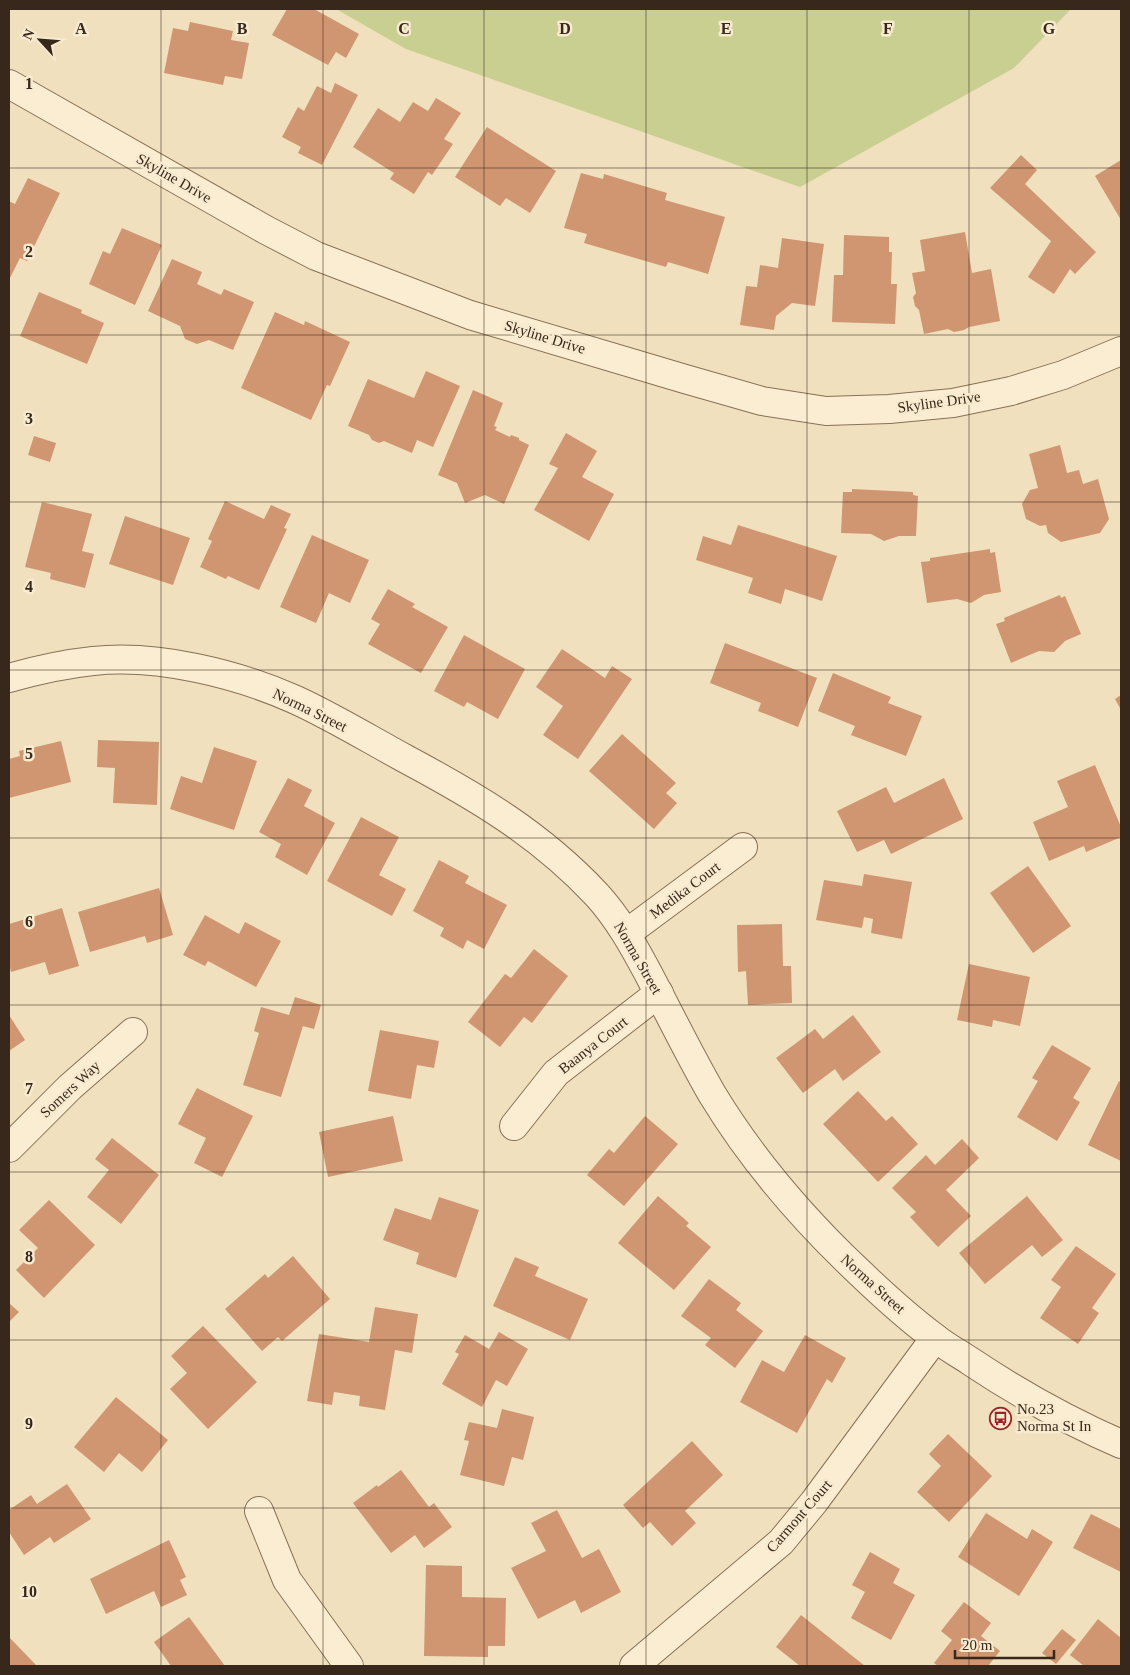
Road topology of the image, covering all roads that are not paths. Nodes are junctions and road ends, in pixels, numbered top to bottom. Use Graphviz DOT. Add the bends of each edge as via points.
graph roads {
  1 [pos="9,84"];
  2 [pos="1121,351"];
  3 [pos="9,678"];
  4 [pos="743,847"];
  5 [pos="627,934"];
  6 [pos="658,993"];
  7 [pos="133,1032"];
  8 [pos="514,1126"];
  9 [pos="9,1148"];
  10 [pos="935,1338"];
  11 [pos="1121,1444"];
  12 [pos="259,1511"];
  13 [pos="349,1666"];
  14 [pos="634,1666"];
  1 -- 2 [label="street, Skyline Drive" via="316,256 470,315 762,401 826,411 953,403 1028,386"];
  3 -- 5 [label="street, Norma Street" via="49,667 97,660 143,661 215,672 298,701 475,797 520,826 560,858 599,897"];
  4 -- 5 [label="street, Medika Court"];
  5 -- 6 [label="street, Norma Street"];
  6 -- 8 [label="street, Baanya Court" via="556,1073"];
  6 -- 10 [label="street, Norma Street" via="722,1109 780,1190 822,1237 888,1300"];
  7 -- 9 [label="street, Somers Way" via="70,1087"];
  10 -- 11 [label="street, Norma Street" via="1001,1382"];
  10 -- 14 [label="street, Carmont Court" via="781,1542"];
  12 -- 13 [label="street" via="287,1580"];
}
